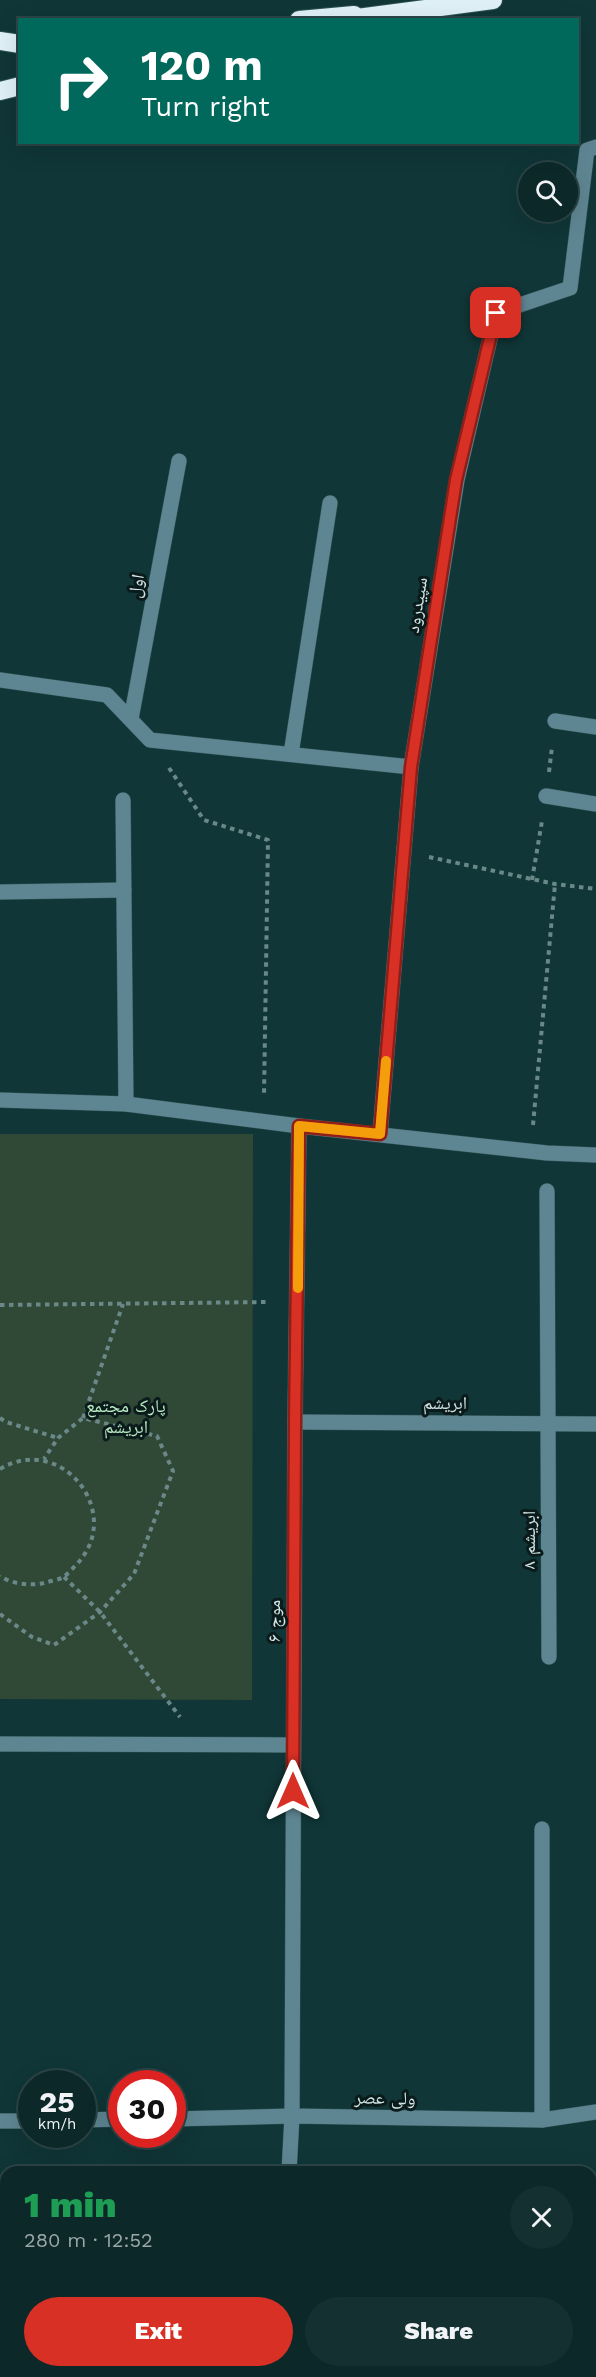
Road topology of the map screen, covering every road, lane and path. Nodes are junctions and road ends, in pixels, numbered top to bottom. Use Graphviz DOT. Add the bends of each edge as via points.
graph roads {
  1 [pos="493,0"];
  2 [pos="418,9"];
  3 [pos="321,18"];
  4 [pos="356,18"];
  5 [pos="0,41"];
  6 [pos="18,44"];
  7 [pos="18,86"];
  8 [pos="0,91"];
  9 [pos="596,147"];
  10 [pos="179,461"];
  11 [pos="330,503"];
  12 [pos="0,680"];
  13 [pos="131,719"];
  14 [pos="555,721"];
  15 [pos="596,728"];
  16 [pos="150,740"];
  17 [pos="291,754"];
  18 [pos="411,767"];
  19 [pos="546,796"];
  20 [pos="123,800"];
  21 [pos="596,804"];
  22 [pos="404,852"];
  23 [pos="555,884"];
  24 [pos="596,889"];
  25 [pos="124,890"];
  26 [pos="0,892"];
  27 [pos="0,1100"];
  28 [pos="126,1104"];
  29 [pos="264,1121"];
  30 [pos="299,1126"];
  31 [pos="380,1134"];
  32 [pos="531,1150"];
  33 [pos="596,1155"];
  34 [pos="548,1191"];
  35 [pos="298,1302"];
  36 [pos="123,1304"];
  37 [pos="0,1305"];
  38 [pos="0,1418"];
  39 [pos="83,1418"];
  40 [pos="295,1422"];
  41 [pos="548,1423"];
  42 [pos="596,1424"];
  43 [pos="58,1438"];
  44 [pos="44,1460"];
  45 [pos="0,1469"];
  46 [pos="0,1576"];
  47 [pos="64,1577"];
  48 [pos="100,1612"];
  49 [pos="0,1614"];
  50 [pos="549,1658"];
  51 [pos="0,1744"];
  52 [pos="201,1744"];
  53 [pos="293,1745"];
  54 [pos="542,1829"];
  55 [pos="596,2112"];
  56 [pos="292,2116"];
  57 [pos="186,2119"];
  58 [pos="542,2120"];
  59 [pos="0,2121"];
  60 [pos="18,2121"];
  61 [pos="289,2166"];
  1 -- 2 [label="highway"];
  2 -- 3 [label="highway"];
  2 -- 4 [label="highway"];
  5 -- 6 [label="highway"];
  7 -- 8 [label="highway"];
  9 -- 18 [label="street, سپیدرود" via="587,150 570,288 496,313 456,480"];
  10 -- 13 [label="street, اول"];
  11 -- 17 [label="street"];
  12 -- 13 [label="street" via="107,695"];
  13 -- 16 [label="street"];
  14 -- 15 [label="street"];
  16 -- 17 [label="street"];
  16 -- 29 [label="path" via="204,820 268,840"];
  17 -- 18 [label="street"];
  18 -- 22 [label="street, سپیدرود"];
  19 -- 21 [label="street"];
  20 -- 25 [label="street"];
  22 -- 23 [label="path"];
  22 -- 31 [label="street, سپیدرود"];
  23 -- 24 [label="path"];
  23 -- 32 [label="path"];
  25 -- 26 [label="street"];
  25 -- 28 [label="street"];
  27 -- 28 [label="street"];
  28 -- 29 [label="street"];
  29 -- 30 [label="street"];
  30 -- 31 [label="street"];
  30 -- 35 [label="street, موج ۶"];
  31 -- 32 [label="street"];
  32 -- 33 [label="street"];
  34 -- 41 [label="street, ابریشم ۸"];
  35 -- 36 [label="path"];
  35 -- 40 [label="street, موج ۶"];
  36 -- 37 [label="path"];
  36 -- 39 [label="path"];
  38 -- 43 [label="path"];
  39 -- 43 [label="path"];
  39 -- 48 [label="path" via="157,1436 172,1471 134,1574"];
  40 -- 41 [label="street, ابریشم"];
  40 -- 53 [label="street, موج ۶"];
  41 -- 42 [label="street, ابریشم"];
  41 -- 50 [label="street, ابریشم ۸"];
  43 -- 44 [label="path"];
  44 -- 45 [label="path" via="13,1461"];
  44 -- 47 [label="path" via="71,1472 90,1497 95,1527 85,1555"];
  46 -- 47 [label="path" via="34,1585"];
  47 -- 48 [label="path"];
  48 -- 49 [label="path" via="54,1645 32,1637"];
  48 -- 52 [label="path"];
  51 -- 52 [label="street"];
  52 -- 53 [label="street"];
  53 -- 56 [label="street, موج ۶"];
  54 -- 58 [label="street"];
  55 -- 58 [label="street, ولی عصر"];
  56 -- 57 [label="street, ولی عصر"];
  56 -- 58 [label="street, ولی عصر"];
  56 -- 61 [label="street, موج ۶"];
  59 -- 60 [label="street"];
}
